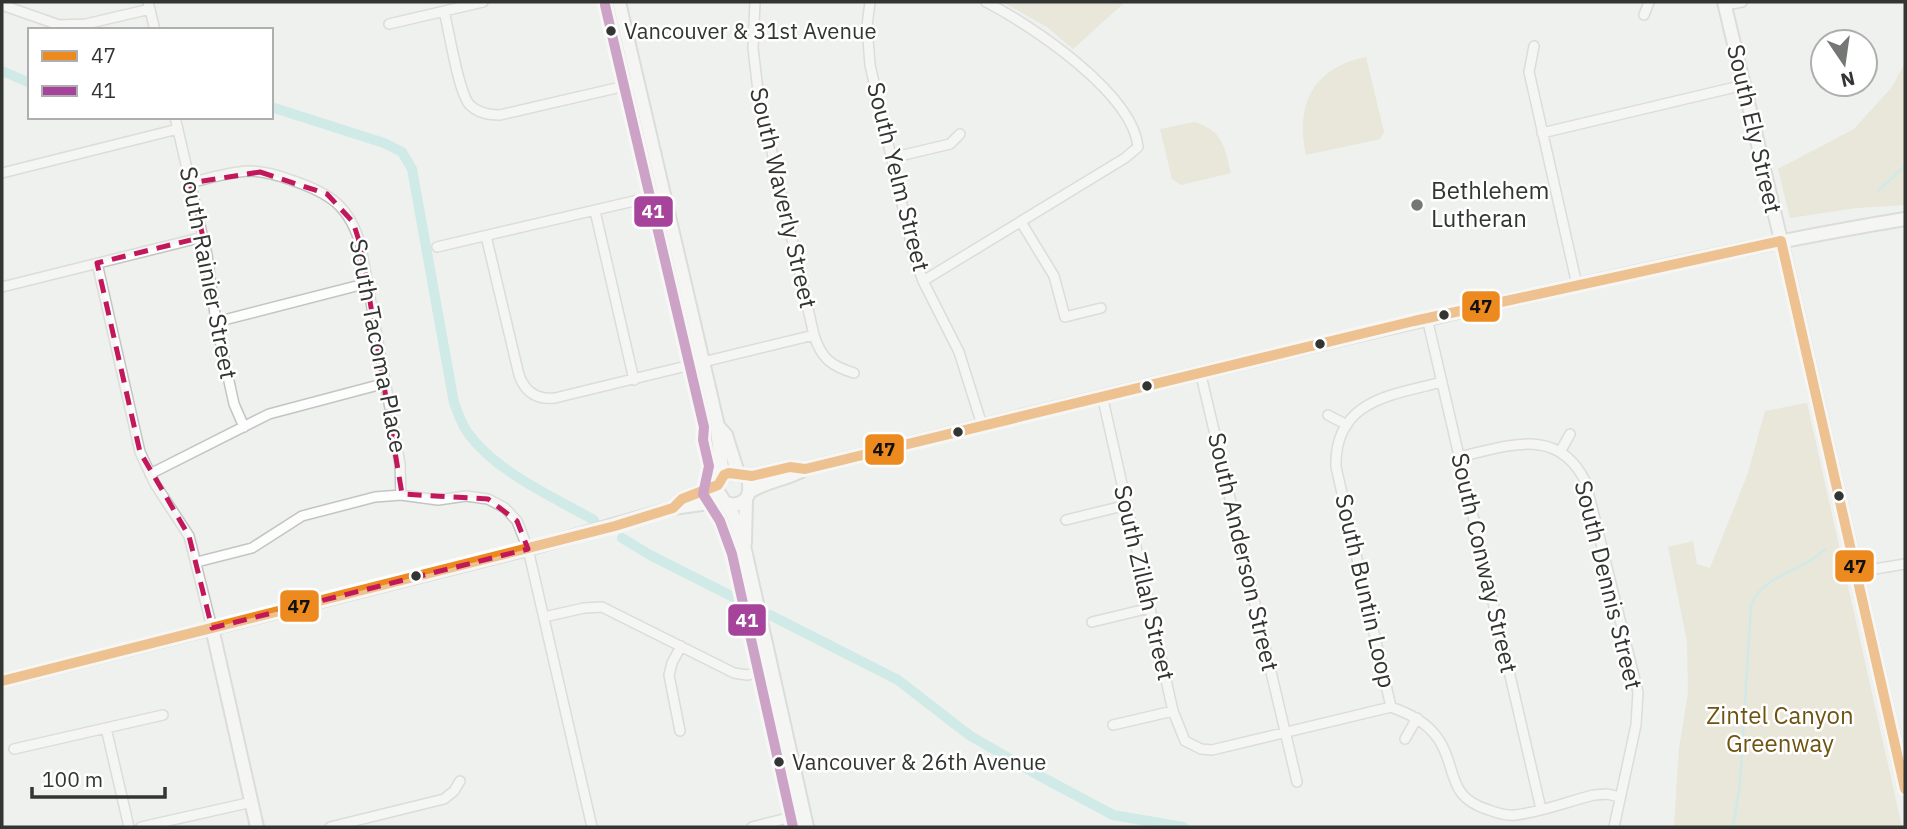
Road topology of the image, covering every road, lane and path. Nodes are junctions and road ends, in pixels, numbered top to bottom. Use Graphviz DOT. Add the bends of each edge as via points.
graph roads {
  1 [pos="483,2"];
  2 [pos="619,2"];
  3 [pos="755,2"];
  4 [pos="870,2"];
  5 [pos="986,2"];
  6 [pos="1649,2"];
  7 [pos="1742,2"];
  8 [pos="1725,4"];
  9 [pos="2,5"];
  10 [pos="149,6"];
  11 [pos="444,11"];
  12 [pos="1644,15"];
  13 [pos="389,24"];
  14 [pos="154,28"];
  15 [pos="1534,46"];
  16 [pos="638,83"];
  17 [pos="1744,85"];
  18 [pos="176,119"];
  19 [pos="178,129"];
  20 [pos="1542,133"];
  21 [pos="960,134"];
  22 [pos="891,158"];
  23 [pos="2,173"];
  24 [pos="190,183"];
  25 [pos="664,194"];
  26 [pos="595,211"];
  27 [pos="1905,219"];
  28 [pos="1021,222"];
  29 [pos="486,236"];
  30 [pos="203,237"];
  31 [pos="1781,241"];
  32 [pos="437,247"];
  33 [pos="97,263"];
  34 [pos="923,281"];
  35 [pos="368,283"];
  36 [pos="1577,285"];
  37 [pos="2,287"];
  38 [pos="1101,308"];
  39 [pos="1427,318"];
  40 [pos="216,322"];
  41 [pos="814,335"];
  42 [pos="703,360"];
  43 [pos="1200,371"];
  44 [pos="854,373"];
  45 [pos="634,380"];
  46 [pos="1442,382"];
  47 [pos="386,383"];
  48 [pos="1102,395"];
  49 [pos="1328,415"];
  50 [pos="982,425"];
  51 [pos="1347,425"];
  52 [pos="718,426"];
  53 [pos="244,427"];
  54 [pos="1570,434"];
  55 [pos="1560,452"];
  56 [pos="1459,457"];
  57 [pos="805,469"];
  58 [pos="150,474"];
  59 [pos="739,474"];
  60 [pos="719,482"];
  61 [pos="401,495"];
  62 [pos="747,496"];
  63 [pos="725,502"];
  64 [pos="1127,505"];
  65 [pos="673,508"];
  66 [pos="1066,520"];
  67 [pos="528,550"];
  68 [pos="745,550"];
  69 [pos="197,562"];
  70 [pos="1905,564"];
  71 [pos="1856,572"];
  72 [pos="1150,608"];
  73 [pos="544,617"];
  74 [pos="1092,622"];
  75 [pos="212,628"];
  76 [pos="681,646"];
  77 [pos="772,670"];
  78 [pos="2,681"];
  79 [pos="1391,707"];
  80 [pos="1173,711"];
  81 [pos="163,715"];
  82 [pos="1417,718"];
  83 [pos="1113,724"];
  84 [pos="106,728"];
  85 [pos="680,731"];
  86 [pos="1286,732"];
  87 [pos="1405,739"];
  88 [pos="14,749"];
  89 [pos="460,781"];
  90 [pos="1297,782"];
  91 [pos="1905,789"];
  92 [pos="1620,797"];
  93 [pos="252,802"];
  94 [pos="1541,809"];
  95 [pos="805,821"];
  96 [pos="129,827"];
  97 [pos="141,827"];
  98 [pos="257,827"];
  99 [pos="330,827"];
  100 [pos="592,827"];
  101 [pos="752,827"];
  102 [pos="1614,827"];
  1 -- 11 [label="street"];
  2 -- 16 [label="main road"];
  3 -- 41 [label="street, South Waverly Street" via="753,48 758,91"];
  4 -- 22 [label="street, South Yelm Street" via="870,65"];
  5 -- 28 [label="street" via="1031,26 1072,58 1111,97 1132,128 1138,147"];
  6 -- 12 [label="street"];
  7 -- 8 [label="street"];
  8 -- 17 [label="main road, South Ely Street"];
  9 -- 10 [label="street" via="59,25 86,24"];
  10 -- 14 [label="street"];
  11 -- 13 [label="street"];
  11 -- 16 [label="street" via="463,93 477,110 499,115"];
  15 -- 20 [label="street" via="1529,72"];
  16 -- 25 [label="main road"];
  17 -- 20 [label="street"];
  17 -- 31 [label="main road, South Ely Street"];
  18 -- 19 [label="street, South Rainier Street"];
  19 -- 23 [label="street"];
  19 -- 24 [label="street, South Rainier Street"];
  20 -- 36 [label="street"];
  21 -- 22 [label="street" via="950,144"];
  22 -- 34 [label="street, South Yelm Street"];
  24 -- 30 [label="street, South Rainier Street"];
  24 -- 35 [label="street, South Tacoma Place" via="231,173 260,172 327,194 353,222"];
  25 -- 26 [label="street"];
  25 -- 42 [label="main road"];
  26 -- 29 [label="street"];
  26 -- 45 [label="street"];
  27 -- 31 [label="main road"];
  28 -- 34 [label="street"];
  28 -- 38 [label="street" via="1054,276 1065,317"];
  29 -- 32 [label="street"];
  29 -- 45 [label="street" via="524,387 547,399"];
  30 -- 33 [label="street"];
  30 -- 40 [label="street, South Rainier Street"];
  31 -- 36 [label="main road"];
  31 -- 71 [label="main road, South Ely Street"];
  33 -- 37 [label="street"];
  33 -- 58 [label="street" via="137,440"];
  34 -- 50 [label="street, South Yelm Street" via="958,352"];
  35 -- 40 [label="street"];
  35 -- 47 [label="street, South Tacoma Place"];
  36 -- 39 [label="main road"];
  39 -- 43 [label="main road"];
  39 -- 46 [label="street, South Conway Street"];
  40 -- 53 [label="street, South Rainier Street" via="234,404"];
  41 -- 42 [label="street"];
  41 -- 44 [label="street, South Waverly Street" via="829,363"];
  42 -- 45 [label="street"];
  42 -- 52 [label="main road"];
  43 -- 48 [label="main road"];
  43 -- 86 [label="street, South Anderson Street"];
  46 -- 51 [label="street, South Buntin Loop" via="1366,404"];
  46 -- 56 [label="street, South Conway Street"];
  47 -- 53 [label="street" via="278,411"];
  47 -- 61 [label="street, South Tacoma Place"];
  48 -- 50 [label="main road"];
  48 -- 64 [label="street, South Zillah Street"];
  49 -- 51 [label="street"];
  50 -- 57 [label="main road"];
  51 -- 79 [label="street, South Buntin Loop" via="1336,452 1336,467"];
  52 -- 59 [label="main road"];
  52 -- 60 [label="main road"];
  53 -- 58 [label="street"];
  54 -- 55 [label="street"];
  55 -- 56 [label="street, South Dennis Street" via="1521,443"];
  55 -- 92 [label="street, South Dennis Street" via="1574,462 1586,483 1637,692 1636,725"];
  56 -- 94 [label="street, South Conway Street"];
  57 -- 59 [label="main road"];
  57 -- 62 [label="main road" via="759,485"];
  58 -- 69 [label="street" via="189,536"];
  59 -- 60 [label="main road" via="729,473"];
  59 -- 62 [label="main road" via="749,483"];
  60 -- 63 [label="main road" via="719,495"];
  60 -- 65 [label="main road"];
  61 -- 67 [label="street" via="488,499 517,521"];
  61 -- 69 [label="street" via="302,516 251,548"];
  62 -- 63 [label="main road" via="736,505"];
  62 -- 68 [label="main road"];
  63 -- 65 [label="main road"];
  63 -- 68 [label="main road"];
  64 -- 66 [label="street"];
  64 -- 72 [label="street, South Zillah Street"];
  65 -- 67 [label="main road"];
  67 -- 73 [label="street"];
  67 -- 75 [label="main road"];
  68 -- 77 [label="main road"];
  69 -- 75 [label="street"];
  70 -- 71 [label="street"];
  71 -- 91 [label="main road, South Ely Street"];
  72 -- 74 [label="street"];
  72 -- 80 [label="street, South Zillah Street"];
  73 -- 76 [label="street" via="602,607"];
  73 -- 100 [label="street"];
  75 -- 78 [label="main road"];
  75 -- 93 [label="main road"];
  76 -- 77 [label="street" via="734,673"];
  76 -- 85 [label="street" via="669,675"];
  77 -- 95 [label="main road"];
  79 -- 82 [label="street, South Buntin Loop"];
  79 -- 86 [label="street"];
  80 -- 83 [label="street"];
  80 -- 86 [label="street, South Zillah Street" via="1185,741 1201,749"];
  81 -- 84 [label="street"];
  82 -- 87 [label="street"];
  82 -- 94 [label="street, South Buntin Loop" via="1439,740 1459,792 1477,807 1514,815"];
  84 -- 88 [label="street"];
  84 -- 96 [label="street"];
  86 -- 90 [label="street, South Anderson Street"];
  89 -- 99 [label="street" via="444,799"];
  92 -- 94 [label="street, South Buntin Loop" via="1594,795"];
  92 -- 102 [label="street, South Dennis Street"];
  93 -- 97 [label="street"];
  93 -- 98 [label="main road"];
  95 -- 101 [label="street"];
}
